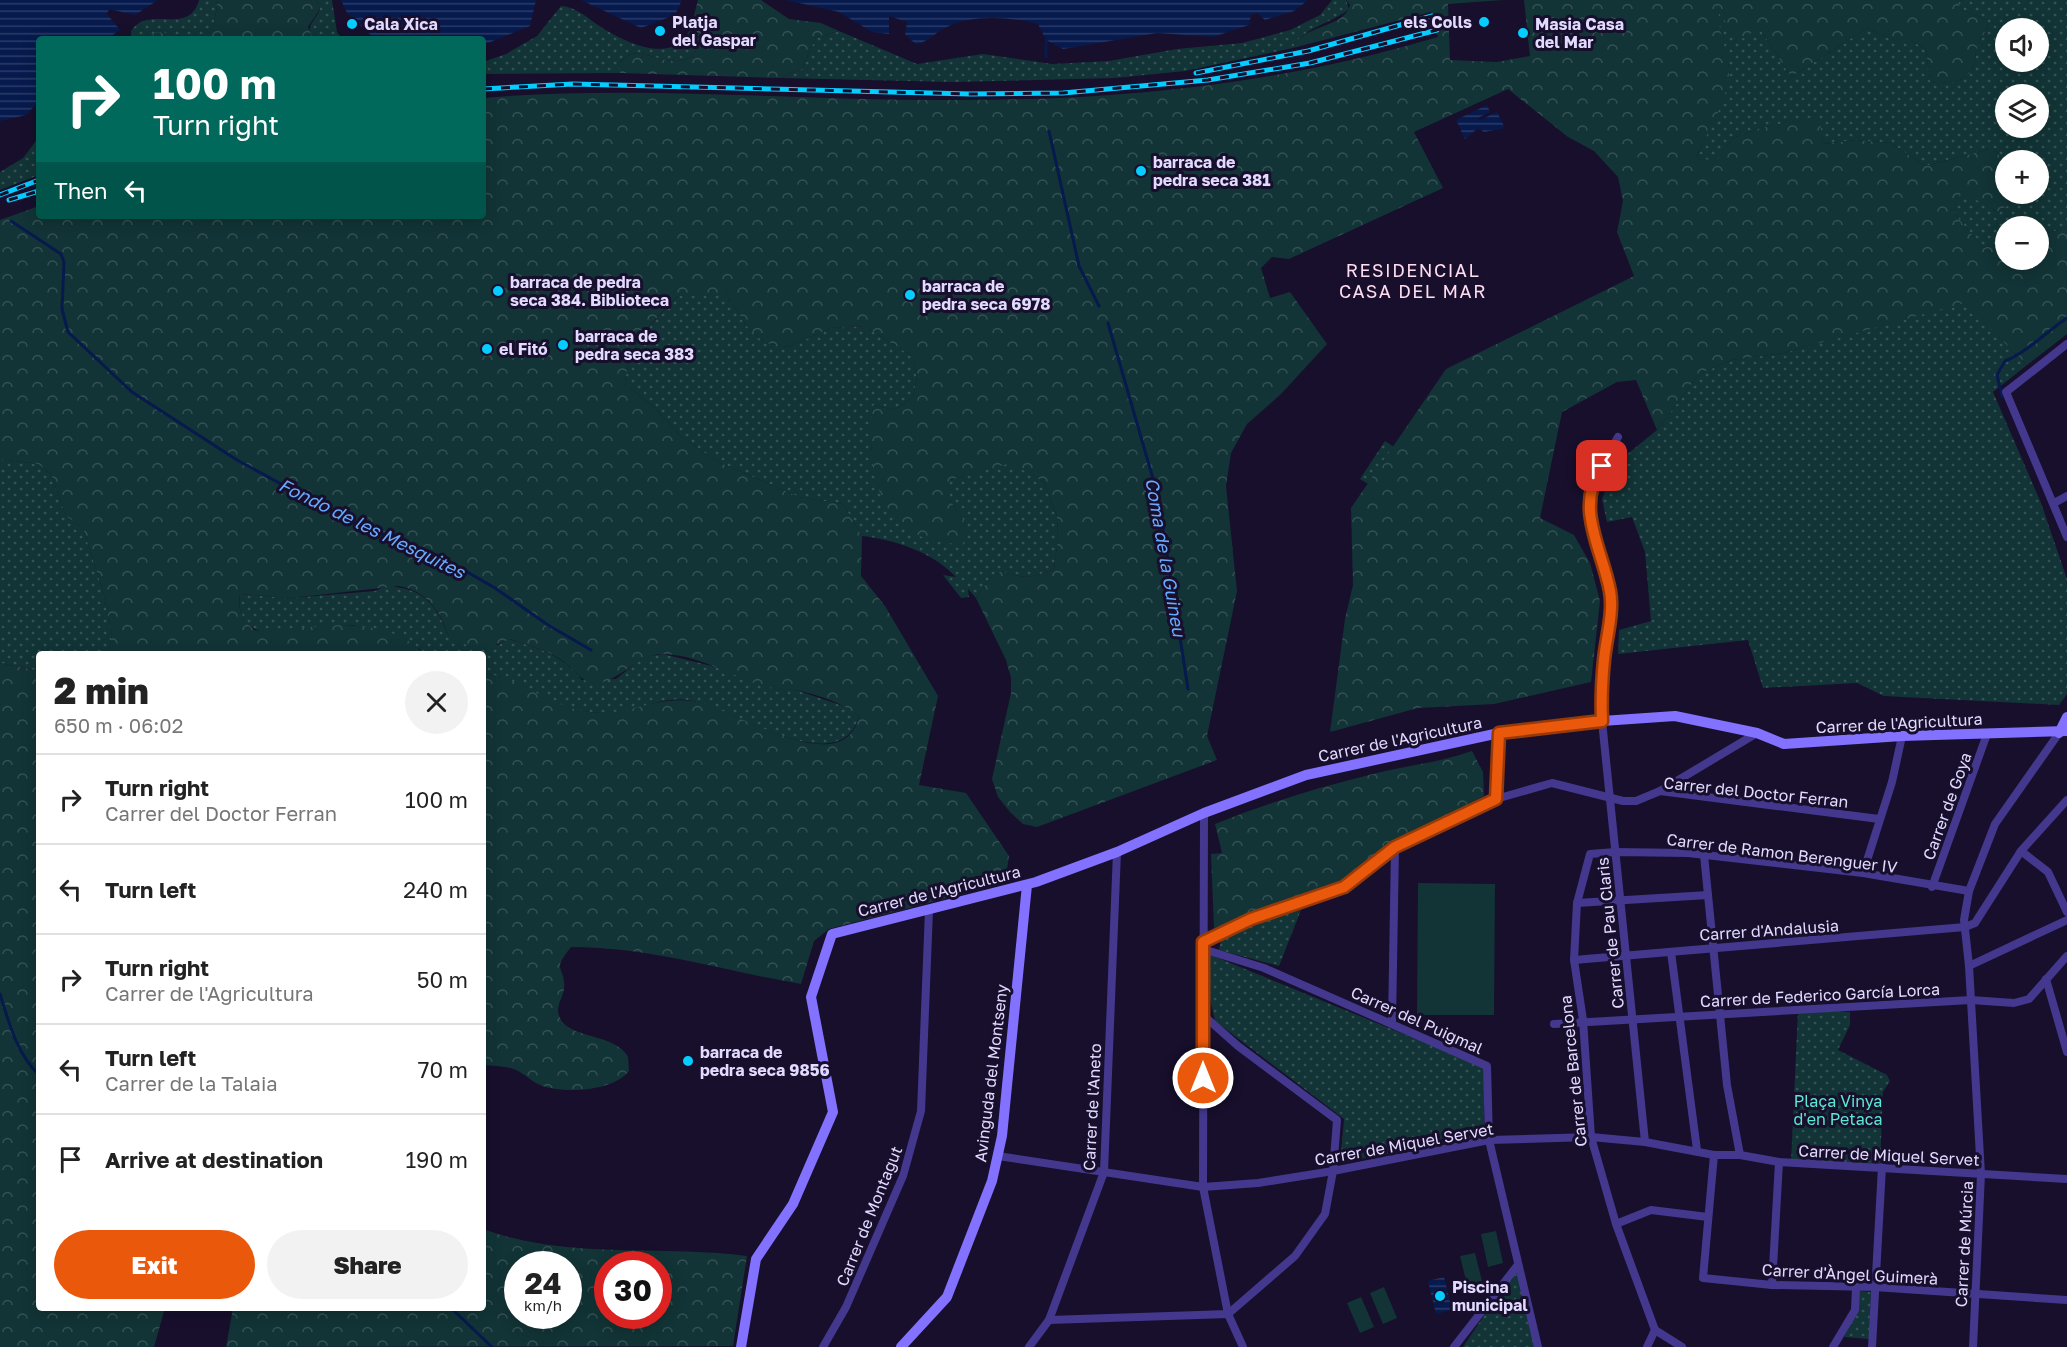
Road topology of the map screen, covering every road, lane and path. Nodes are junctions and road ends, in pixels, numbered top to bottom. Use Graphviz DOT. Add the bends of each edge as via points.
graph roads {
  1 [pos="2067,344"];
  2 [pos="1618,437"];
  3 [pos="2067,496"];
  4 [pos="2054,502"];
  5 [pos="2067,537"];
  6 [pos="2067,717"];
  7 [pos="1602,721"];
  8 [pos="2063,732"];
  9 [pos="1499,733"];
  10 [pos="1757,733"];
  11 [pos="1988,734"];
  12 [pos="1902,736"];
  13 [pos="1660,791"];
  14 [pos="1496,799"];
  15 [pos="1610,800"];
  16 [pos="2065,805"];
  17 [pos="1203,813"];
  18 [pos="1879,819"];
  19 [pos="1395,847"];
  20 [pos="2021,851"];
  21 [pos="1117,852"];
  22 [pos="1615,852"];
  23 [pos="1590,854"];
  24 [pos="1704,855"];
  25 [pos="1863,873"];
  26 [pos="1027,885"];
  27 [pos="1932,887"];
  28 [pos="1969,891"];
  29 [pos="1708,895"];
  30 [pos="1619,900"];
  31 [pos="1577,903"];
  32 [pos="929,910"];
  33 [pos="2067,912"];
  34 [pos="2067,920"];
  35 [pos="1965,927"];
  36 [pos="1203,945"];
  37 [pos="1712,948"];
  38 [pos="1671,951"];
  39 [pos="1628,955"];
  40 [pos="2067,956"];
  41 [pos="1574,960"];
  42 [pos="1970,966"];
  43 [pos="2046,979"];
  44 [pos="1971,1000"];
  45 [pos="1720,1014"];
  46 [pos="1203,1015"];
  47 [pos="1680,1017"];
  48 [pos="1634,1021"];
  49 [pos="1583,1023"];
  50 [pos="1392,1024"];
  51 [pos="1554,1024"];
  52 [pos="2067,1052"];
  53 [pos="1591,1137"];
  54 [pos="1489,1140"];
  55 [pos="1645,1142"];
  56 [pos="1697,1149"];
  57 [pos="1714,1155"];
  58 [pos="1740,1155"];
  59 [pos="998,1156"];
  60 [pos="1779,1162"];
  61 [pos="1882,1167"];
  62 [pos="1333,1171"];
  63 [pos="1104,1172"];
  64 [pos="1981,1174"];
  65 [pos="2067,1179"];
  66 [pos="1203,1187"];
  67 [pos="1708,1217"];
  68 [pos="1616,1224"];
  69 [pos="1517,1266"];
  70 [pos="1772,1285"];
  71 [pos="1856,1287"];
  72 [pos="1874,1287"];
  73 [pos="1976,1295"];
  74 [pos="2067,1300"];
  75 [pos="1228,1314"];
  76 [pos="1049,1320"];
  77 [pos="1655,1330"];
  78 [pos="741,1347"];
  79 [pos="823,1347"];
  80 [pos="901,1347"];
  81 [pos="1029,1347"];
  82 [pos="1243,1347"];
  83 [pos="1454,1347"];
  84 [pos="1538,1347"];
  85 [pos="1647,1347"];
  86 [pos="1682,1347"];
  87 [pos="1833,1347"];
  88 [pos="1872,1347"];
  89 [pos="1973,1347"];
  1 -- 4 [label="street" via="2006,392"];
  2 -- 7 [label="street, Carrer de Pau Claris" via="1593,480 1588,512 1610,593"];
  3 -- 4 [label="street"];
  4 -- 5 [label="street"];
  6 -- 8 [label="street"];
  7 -- 9 [label="street, Carrer de l'Agricultura"];
  7 -- 10 [label="street, Carrer de l'Agricultura" via="1675,716"];
  7 -- 15 [label="street, Carrer de Pau Claris"];
  8 -- 11 [label="street, Carrer de l'Agricultura"];
  8 -- 28 [label="street, Carrer de Múrcia" via="1995,824"];
  9 -- 14 [label="street"];
  9 -- 17 [label="street, Carrer de l'Agricultura" via="1306,775"];
  10 -- 12 [label="street, Carrer de l'Agricultura" via="1784,744"];
  10 -- 13 [label="street"];
  11 -- 12 [label="street, Carrer de l'Agricultura"];
  11 -- 27 [label="street, Carrer de Goya"];
  12 -- 18 [label="street"];
  13 -- 15 [label="street, Carrer del Doctor Ferran" via="1636,801"];
  13 -- 18 [label="street, Carrer del Doctor Ferran"];
  14 -- 15 [label="street, Carrer del Doctor Ferran" via="1552,783"];
  14 -- 19 [label="street, Carrer del Doctor Ferran"];
  15 -- 22 [label="street, Carrer de Pau Claris"];
  16 -- 20 [label="street"];
  17 -- 21 [label="street, Carrer de l'Agricultura"];
  17 -- 36 [label="street"];
  18 -- 25 [label="street"];
  19 -- 36 [label="street, Carrer del Doctor Ferran" via="1344,887 1251,919"];
  19 -- 50 [label="street"];
  20 -- 33 [label="street" via="2048,872"];
  20 -- 35 [label="street" via="1975,923"];
  21 -- 26 [label="street, Carrer de l'Agricultura"];
  21 -- 63 [label="street, Carrer de l'Aneto"];
  22 -- 23 [label="street, Carrer de Ramon Berenguer IV"];
  22 -- 24 [label="street, Carrer de Ramon Berenguer IV"];
  22 -- 30 [label="street, Carrer de Pau Claris"];
  23 -- 31 [label="street, Carrer de Barcelona"];
  24 -- 25 [label="street, Carrer de Ramon Berenguer IV"];
  24 -- 29 [label="street"];
  25 -- 27 [label="street, Carrer de Ramon Berenguer IV"];
  26 -- 32 [label="street, Carrer de l'Agricultura"];
  26 -- 59 [label="street, Avinguda del Montseny"];
  27 -- 28 [label="street, Carrer de Ramon Berenguer IV"];
  28 -- 35 [label="street, Carrer de Múrcia"];
  29 -- 30 [label="street"];
  29 -- 37 [label="street"];
  30 -- 31 [label="street"];
  30 -- 39 [label="street, Carrer de Pau Claris"];
  31 -- 41 [label="street, Carrer de Barcelona"];
  32 -- 78 [label="street, Carrer de l'Agricultura" via="832,934 811,997 833,1112 793,1204 756,1259"];
  32 -- 79 [label="street, Carrer de Montagut" via="921,1111 903,1176 846,1307"];
  34 -- 42 [label="street"];
  35 -- 37 [label="street, Carrer d'Andalusia"];
  35 -- 42 [label="street, Carrer de Múrcia"];
  36 -- 46 [label="street"];
  36 -- 50 [label="street, Carrer del Puigmal"];
  37 -- 38 [label="street, Carrer d'Andalusia"];
  37 -- 45 [label="street"];
  38 -- 39 [label="street, Carrer d'Andalusia"];
  38 -- 47 [label="street"];
  39 -- 41 [label="street, Carrer d'Andalusia"];
  39 -- 48 [label="street, Carrer de Pau Claris"];
  40 -- 43 [label="street, Carrer de Federico García Lorca"];
  41 -- 49 [label="street, Carrer de Barcelona"];
  42 -- 44 [label="street, Carrer de Múrcia"];
  43 -- 44 [label="street, Carrer de Federico García Lorca" via="2029,999 2014,1003"];
  43 -- 52 [label="street"];
  44 -- 45 [label="street, Carrer de Federico García Lorca"];
  44 -- 64 [label="street, Carrer de Múrcia"];
  45 -- 47 [label="street, Carrer de Federico García Lorca"];
  45 -- 58 [label="street" via="1726,1085"];
  46 -- 62 [label="street" via="1337,1120"];
  46 -- 66 [label="street"];
  47 -- 48 [label="street, Carrer de Federico García Lorca"];
  47 -- 56 [label="street"];
  48 -- 49 [label="street, Carrer de Federico García Lorca"];
  48 -- 55 [label="street, Carrer de Pau Claris"];
  49 -- 51 [label="street, Carrer de Federico García Lorca"];
  49 -- 53 [label="street, Carrer de Barcelona"];
  50 -- 54 [label="street, Carrer del Puigmal" via="1487,1066"];
  53 -- 54 [label="street, Carrer de Miquel Servet"];
  53 -- 55 [label="street, Carrer de Miquel Servet"];
  53 -- 68 [label="street, Carrer de Barcelona"];
  54 -- 62 [label="street, Carrer de Miquel Servet"];
  54 -- 69 [label="street, Carrer del Puigmal"];
  55 -- 56 [label="street, Carrer de Miquel Servet"];
  56 -- 57 [label="street, Carrer de Miquel Servet"];
  57 -- 58 [label="street, Carrer de Miquel Servet"];
  57 -- 67 [label="street"];
  58 -- 60 [label="street, Carrer de Miquel Servet"];
  59 -- 63 [label="street, Carrer de Miquel Servet"];
  59 -- 80 [label="street, Avinguda del Montseny" via="986,1202 947,1297"];
  60 -- 61 [label="street, Carrer de Miquel Servet"];
  60 -- 70 [label="street"];
  61 -- 64 [label="street, Carrer de Miquel Servet"];
  61 -- 72 [label="street"];
  62 -- 66 [label="street, Carrer de Miquel Servet"];
  62 -- 75 [label="street" via="1325,1214 1295,1256"];
  63 -- 66 [label="street, Carrer de Miquel Servet"];
  63 -- 76 [label="street, Carrer de l'Aneto"];
  64 -- 65 [label="street, Carrer de Miquel Servet"];
  64 -- 73 [label="street, Carrer de Múrcia"];
  66 -- 75 [label="street"];
  67 -- 68 [label="street" via="1651,1210"];
  67 -- 70 [label="street, Carrer d'Àngel Guimerà" via="1703,1278"];
  68 -- 77 [label="street, Carrer de Barcelona"];
  69 -- 83 [label="street"];
  69 -- 84 [label="street, Carrer del Puigmal"];
  70 -- 71 [label="street, Carrer d'Àngel Guimerà"];
  71 -- 72 [label="street, Carrer d'Àngel Guimerà"];
  71 -- 87 [label="street" via="1855,1310"];
  72 -- 73 [label="street, Carrer d'Àngel Guimerà"];
  72 -- 88 [label="street"];
  73 -- 74 [label="street, Carrer d'Àngel Guimerà"];
  73 -- 89 [label="street, Carrer de Múrcia"];
  75 -- 76 [label="street"];
  75 -- 82 [label="street"];
  76 -- 81 [label="street, Carrer de l'Aneto"];
  77 -- 85 [label="street"];
  77 -- 86 [label="street"];
}
